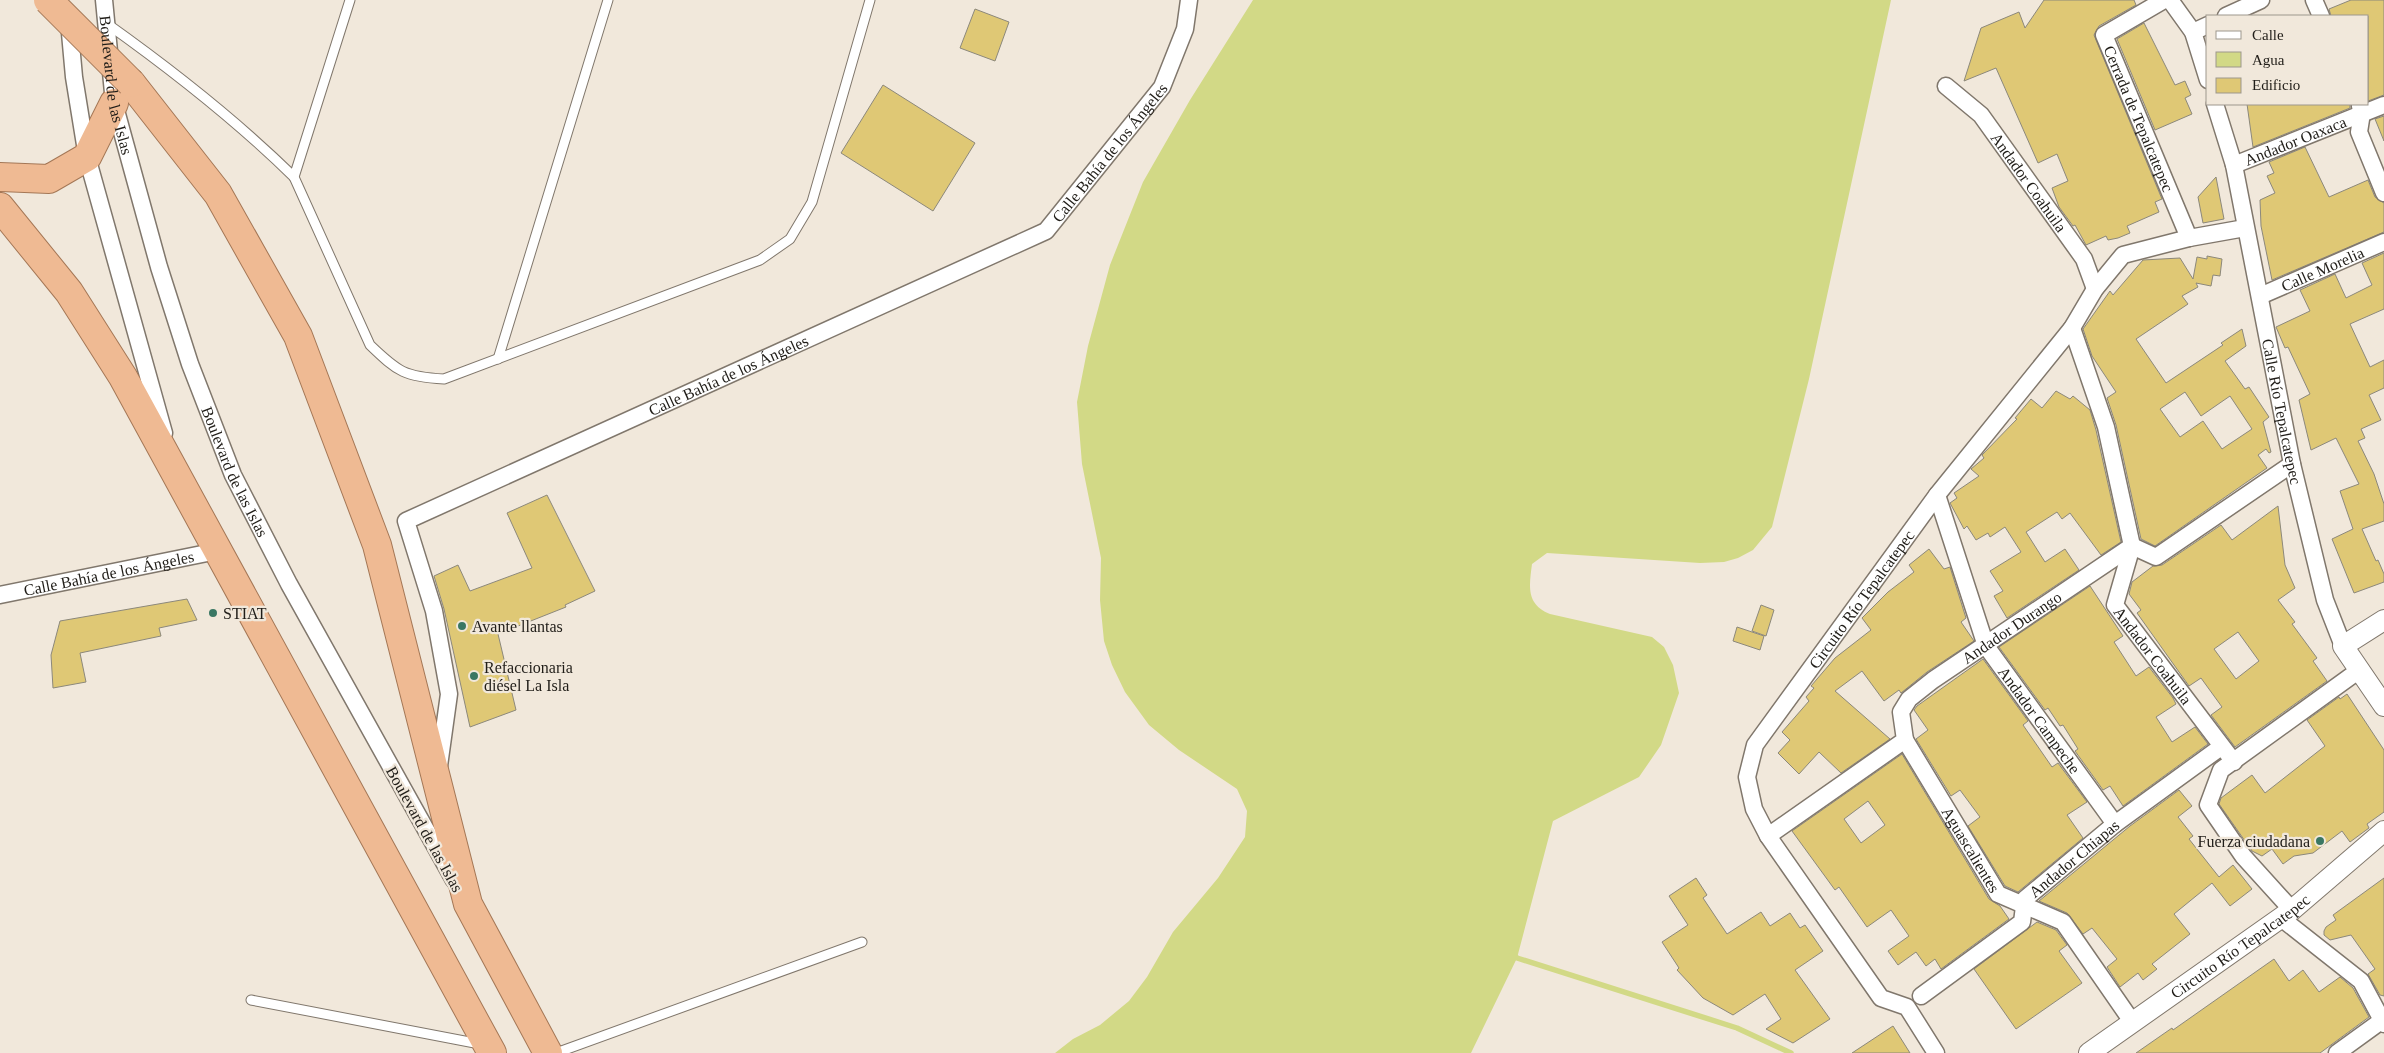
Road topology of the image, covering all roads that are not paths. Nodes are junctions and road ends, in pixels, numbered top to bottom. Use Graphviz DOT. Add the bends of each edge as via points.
graph roads {
  1 [pos="48,0"];
  2 [pos="65,0"];
  3 [pos="104,0"];
  4 [pos="350,0"];
  5 [pos="608,0"];
  6 [pos="870,0"];
  7 [pos="1189,0"];
  8 [pos="2164,0"];
  9 [pos="2170,0"];
  10 [pos="2261,0"];
  11 [pos="2314,0"];
  12 [pos="2228,15"];
  13 [pos="2321,15"];
  14 [pos="106,23"];
  15 [pos="2200,28"];
  16 [pos="2206,67"];
  17 [pos="1946,86"];
  18 [pos="123,93"];
  19 [pos="2215,105"];
  20 [pos="2384,105"];
  21 [pos="2361,108"];
  22 [pos="87,157"];
  23 [pos="2234,165"];
  24 [pos="0,177"];
  25 [pos="294,177"];
  26 [pos="2384,192"];
  27 [pos="0,207"];
  28 [pos="2245,228"];
  29 [pos="2189,238"];
  30 [pos="2384,242"];
  31 [pos="2095,289"];
  32 [pos="2260,296"];
  33 [pos="2072,328"];
  34 [pos="498,358"];
  35 [pos="2292,464"];
  36 [pos="175,474"];
  37 [pos="1937,495"];
  38 [pos="2132,546"];
  39 [pos="217,551"];
  40 [pos="0,595"];
  41 [pos="2384,620"];
  42 [pos="1986,646"];
  43 [pos="2343,646"];
  44 [pos="2358,671"];
  45 [pos="2384,706"];
  46 [pos="1906,740"];
  47 [pos="2221,747"];
  48 [pos="2234,762"];
  49 [pos="437,785"];
  50 [pos="2115,824"];
  51 [pos="2384,831"];
  52 [pos="1768,836"];
  53 [pos="468,904"];
  54 [pos="2023,904"];
  55 [pos="2287,914"];
  56 [pos="862,942"];
  57 [pos="1921,996"];
  58 [pos="251,1000"];
  59 [pos="2383,1021"];
  60 [pos="2133,1023"];
  61 [pos="490,1049"];
  62 [pos="2102,1050"];
  63 [pos="548,1053"];
  64 [pos="556,1053"];
  65 [pos="1936,1053"];
  66 [pos="2338,1053"];
  1 -- 18 [label="highway, bridge"];
  2 -- 22 [label="street"];
  3 -- 14 [label="street, Boulevard de las Islas"];
  4 -- 25 [label="lane"];
  5 -- 34 [label="lane"];
  6 -- 34 [label="lane" via="812,202 790,238 760,260"];
  7 -- 49 [label="street, Calle Bahía de los Ángeles" via="1185,29 1162,87 1046,231 406,520 434,611 449,694"];
  8 -- 29 [label="street, Cerrada de Tepalcatepec" via="2104,35"];
  9 -- 15 [label="street"];
  10 -- 12 [label="street"];
  11 -- 13 [label="street"];
  14 -- 18 [label="street, Boulevard de las Islas"];
  14 -- 25 [label="lane" via="177,74"];
  15 -- 16 [label="street"];
  17 -- 31 [label="street, Andador Coahuila" via="1981,115 2084,259"];
  18 -- 22 [label="highway"];
  18 -- 49 [label="highway" via="218,194 298,336 377,545"];
  18 -- 53 [label="street, Boulevard de las Islas" via="159,267 190,364 233,475 289,584"];
  19 -- 23 [label="street, Calle Río Tepalcatepec"];
  20 -- 21 [label="street, Andador Oaxaca"];
  21 -- 23 [label="street, Andador Oaxaca"];
  21 -- 26 [label="street" via="2359,132"];
  22 -- 24 [label="highway" via="49,178"];
  22 -- 36 [label="street"];
  23 -- 28 [label="street, Calle Río Tepalcatepec"];
  25 -- 34 [label="lane" via="370,345 389,364 413,377 444,379"];
  27 -- 36 [label="highway" via="69,292 123,377"];
  28 -- 29 [label="street, Circuito Río Tepalcatepec"];
  28 -- 32 [label="street, Calle Río Tepalcatepec"];
  29 -- 31 [label="street, Circuito Río Tepalcatepec" via="2123,255"];
  30 -- 32 [label="street, Calle Morelia"];
  31 -- 33 [label="street, Circuito Río Tepalcatepec"];
  32 -- 35 [label="street, Calle Río Tepalcatepec"];
  33 -- 37 [label="street, Circuito Río Tepalcatepec"];
  33 -- 38 [label="street, Andador Coahuila" via="2106,426"];
  35 -- 38 [label="street" via="2156,557"];
  35 -- 43 [label="street, Calle Río Tepalcatepec" via="2325,600"];
  36 -- 39 [label="highway"];
  37 -- 42 [label="street, Andador Campeche"];
  37 -- 52 [label="street, Circuito Río Tepalcatepec" via="1755,745 1748,777 1754,810"];
  38 -- 42 [label="street, Andador Durango"];
  38 -- 47 [label="street, Andador Coahuila" via="2116,605"];
  39 -- 40 [label="street, Calle Bahía de los Ángeles"];
  39 -- 61 [label="highway"];
  41 -- 43 [label="street"];
  42 -- 46 [label="street, Andador Durango" via="1908,699 1902,712"];
  42 -- 50 [label="street, Andador Campeche"];
  43 -- 44 [label="street, Calle Río Tepalcatepec"];
  44 -- 45 [label="street, Calle Río Tepalcatepec"];
  44 -- 48 [label="street"];
  46 -- 52 [label="street"];
  46 -- 54 [label="street, Aguascalientes" via="1998,894"];
  47 -- 48 [label="street, Andador Coahuila"];
  47 -- 50 [label="street, Andador Chiapas"];
  48 -- 55 [label="street" via="2220,770 2208,805"];
  49 -- 53 [label="highway"];
  50 -- 54 [label="street, Andador Chiapas" via="2025,898"];
  51 -- 55 [label="street, Circuito Río Tepalcatepec"];
  52 -- 65 [label="street, Circuito Río Tepalcatepec" via="1881,998 1907,1007"];
  53 -- 63 [label="highway"];
  54 -- 57 [label="street, Andador Chiapas" via="2022,922"];
  54 -- 60 [label="street, Aguascalientes" via="2063,922"];
  55 -- 59 [label="street" via="2361,981"];
  55 -- 60 [label="street, Circuito Río Tepalcatepec"];
  56 -- 64 [label="lane"];
  58 -- 61 [label="lane"];
  59 -- 66 [label="street"];
  60 -- 62 [label="street, Circuito Río Tepalcatepec"];
}
